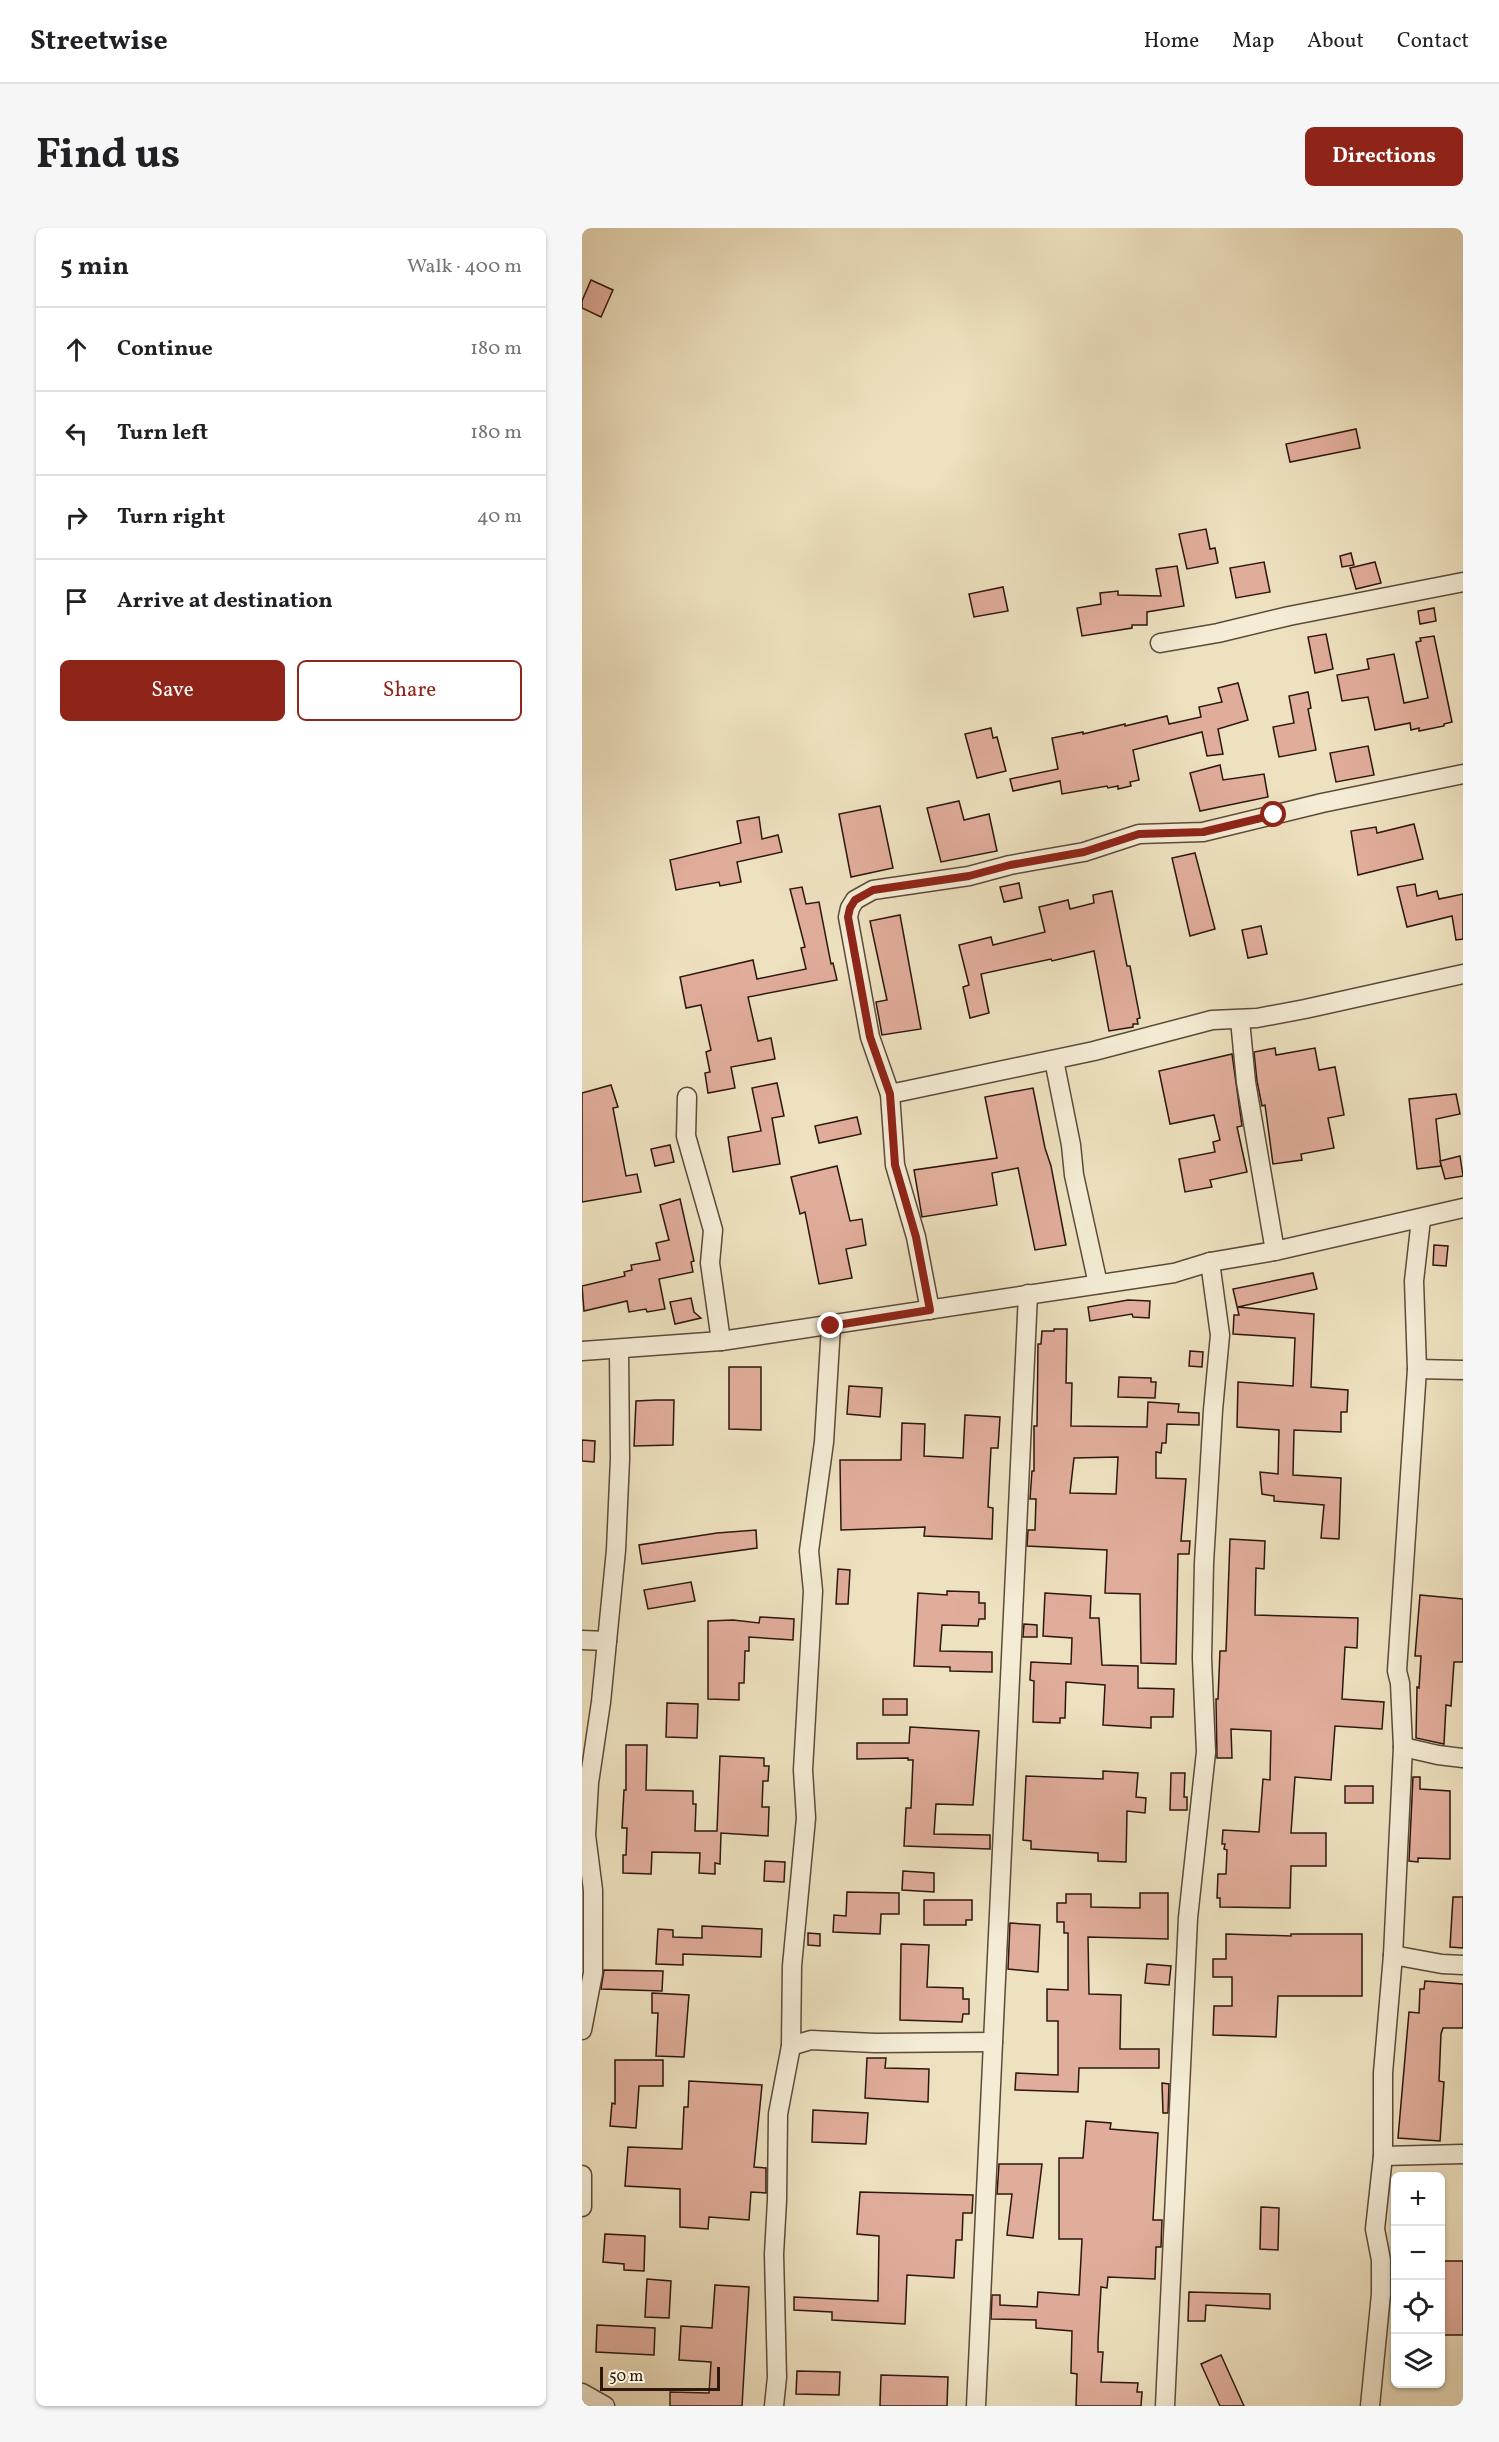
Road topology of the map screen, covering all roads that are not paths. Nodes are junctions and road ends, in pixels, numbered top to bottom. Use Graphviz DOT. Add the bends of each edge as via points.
graph roads {
  1 [pos="1463,582"];
  2 [pos="1160,643"];
  3 [pos="1463,774"];
  4 [pos="1463,974"];
  5 [pos="1240,1020"];
  6 [pos="1054,1060"];
  7 [pos="890,1094"];
  8 [pos="687,1097"];
  9 [pos="1463,1208"];
  10 [pos="1421,1219"];
  11 [pos="1275,1251"];
  12 [pos="1210,1262"];
  13 [pos="1098,1284"];
  14 [pos="1028,1294"];
  15 [pos="930,1310"];
  16 [pos="831,1326"];
  17 [pos="721,1341"];
  18 [pos="619,1348"];
  19 [pos="582,1351"];
  20 [pos="1417,1369"];
  21 [pos="1463,1370"];
  22 [pos="582,1640"];
  23 [pos="608,1641"];
  24 [pos="1403,1747"];
  25 [pos="1463,1758"];
  26 [pos="584,1835"];
  27 [pos="1393,1955"];
  28 [pos="1463,1965"];
  29 [pos="792,2025"];
  30 [pos="582,2030"];
  31 [pos="811,2040"];
  32 [pos="993,2042"];
  33 [pos="791,2046"];
  34 [pos="1463,2154"];
  35 [pos="1383,2156"];
  36 [pos="582,2175"];
  37 [pos="582,2207"];
  38 [pos="582,2394"];
  39 [pos="605,2406"];
  40 [pos="774,2406"];
  41 [pos="976,2406"];
  42 [pos="1165,2406"];
  43 [pos="1371,2406"];
  1 -- 2 [label="street"];
  3 -- 7 [label="street" via="1203,832 1139,834 1084,852 969,876 884,887 862,895 850,908 848,917 870,1037"];
  4 -- 5 [label="street"];
  5 -- 6 [label="street" via="1212,1020"];
  5 -- 11 [label="street" via="1246,1082"];
  6 -- 7 [label="street"];
  6 -- 13 [label="street"];
  7 -- 15 [label="street" via="895,1165 916,1237"];
  8 -- 17 [label="street" via="686,1136 713,1230 710,1263"];
  9 -- 10 [label="street"];
  10 -- 11 [label="street"];
  10 -- 20 [label="street" via="1414,1281"];
  11 -- 12 [label="street"];
  12 -- 13 [label="street" via="1174,1273"];
  12 -- 42 [label="street" via="1220,1335 1204,1563 1202,1658 1206,1752 1188,1918"];
  13 -- 14 [label="street"];
  14 -- 15 [label="street"];
  14 -- 32 [label="street"];
  15 -- 16 [label="street"];
  16 -- 17 [label="street"];
  16 -- 29 [label="street" via="824,1442 808,1551 813,1591 803,1770 806,1818 792,1966"];
  17 -- 18 [label="street"];
  18 -- 19 [label="street"];
  18 -- 23 [label="street" via="620,1470"];
  20 -- 21 [label="street"];
  20 -- 24 [label="street" via="1397,1671"];
  22 -- 23 [label="street"];
  23 -- 26 [label="street"];
  24 -- 25 [label="street"];
  24 -- 27 [label="street"];
  26 -- 30 [label="street" via="592,1890 592,1973"];
  27 -- 28 [label="street"];
  27 -- 35 [label="street" via="1383,2073"];
  29 -- 31 [label="street"];
  29 -- 33 [label="street"];
  31 -- 32 [label="street"];
  31 -- 33 [label="street"];
  32 -- 41 [label="street"];
  33 -- 40 [label="street" via="778,2114"];
  34 -- 35 [label="street"];
  35 -- 43 [label="street" via="1375,2229 1381,2260 1381,2294"];
  36 -- 37 [label="street"];
  38 -- 39 [label="street"];
}
